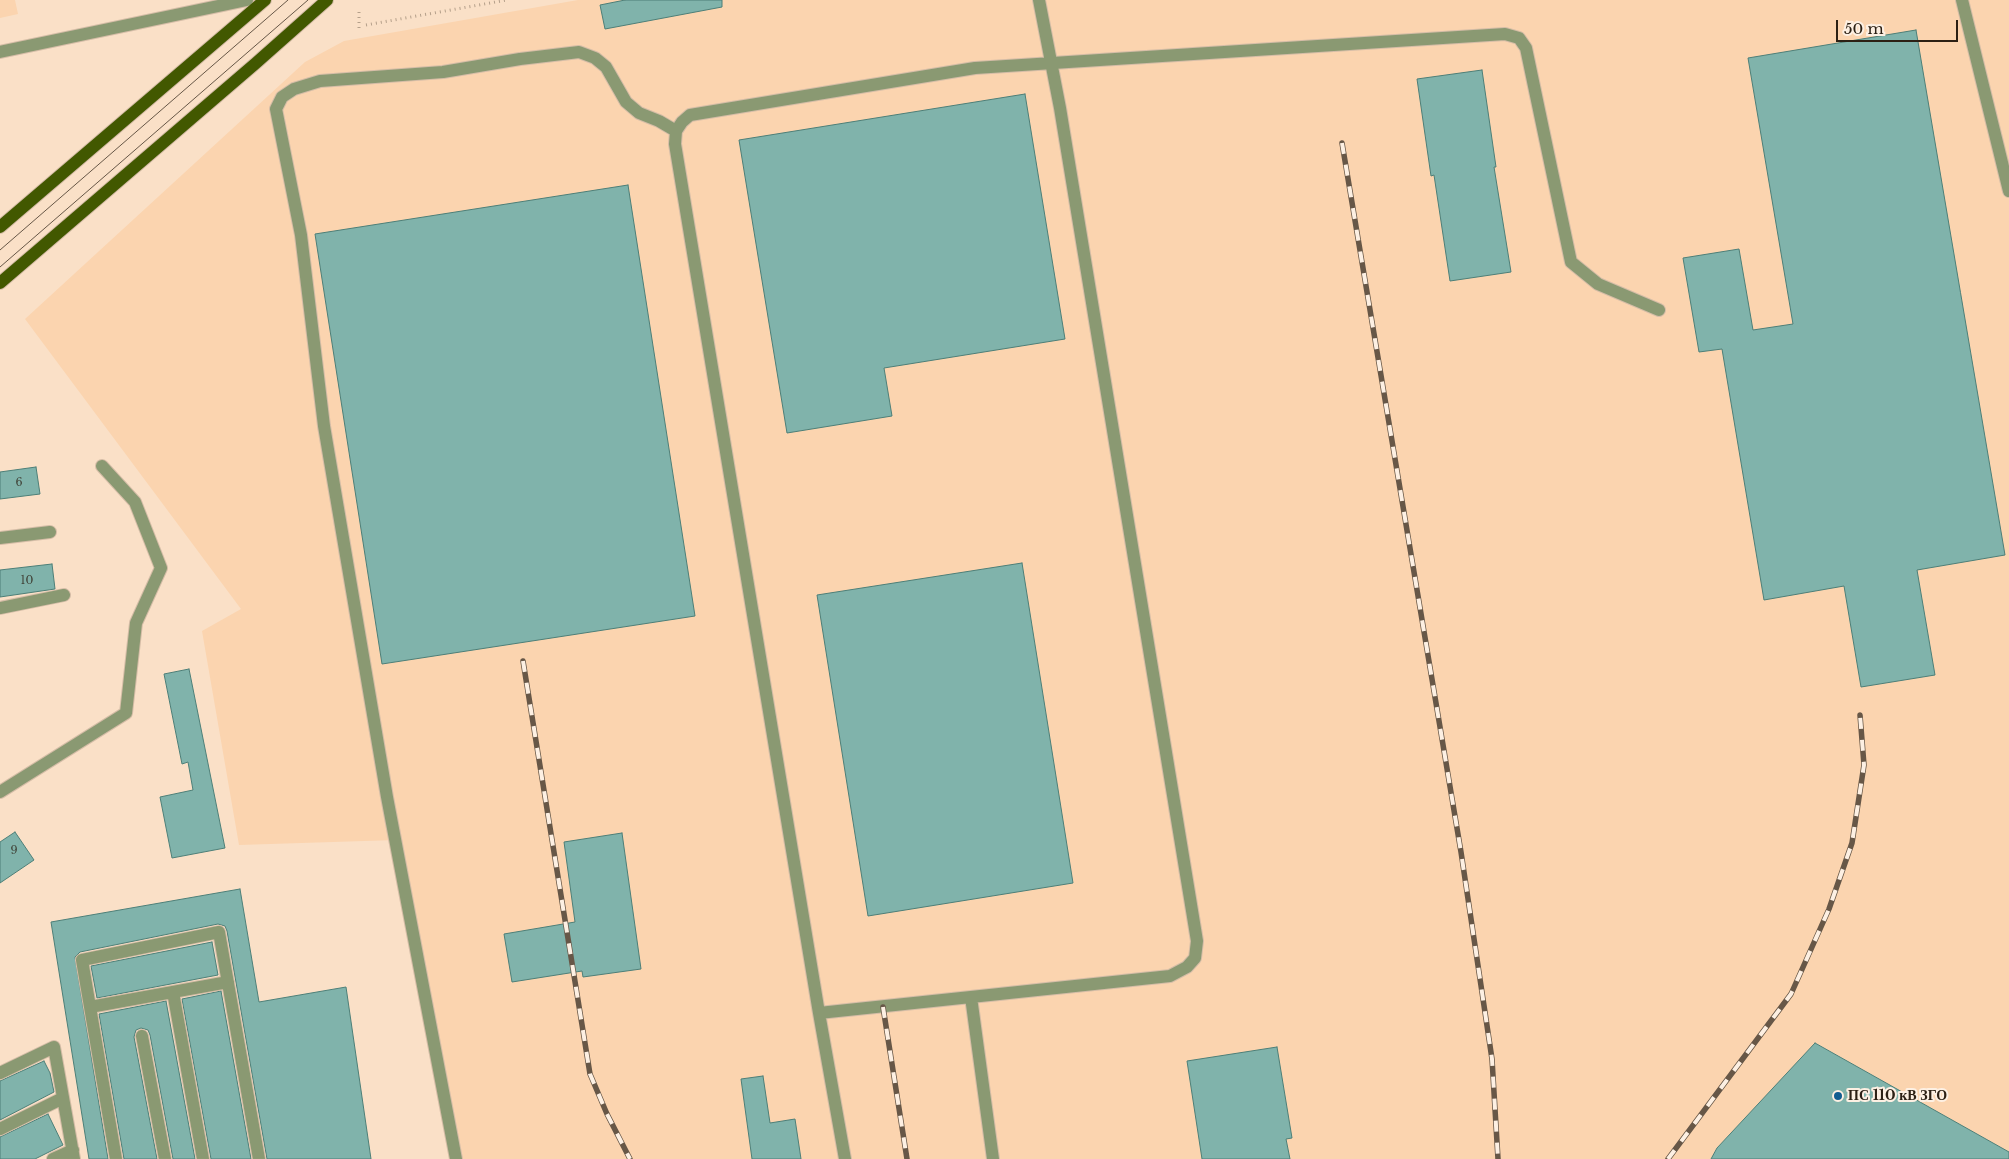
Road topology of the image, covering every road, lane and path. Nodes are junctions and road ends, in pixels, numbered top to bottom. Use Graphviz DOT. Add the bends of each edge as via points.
graph roads {
  1 [pos="247,0"];
  2 [pos="265,0"];
  3 [pos="327,0"];
  4 [pos="507,0"];
  5 [pos="1039,0"];
  6 [pos="1962,0"];
  7 [pos="360,9"];
  8 [pos="366,25"];
  9 [pos="359,28"];
  10 [pos="0,52"];
  11 [pos="1051,63"];
  12 [pos="676,131"];
  13 [pos="2009,190"];
  14 [pos="5,218"];
  15 [pos="0,227"];
  16 [pos="0,283"];
  17 [pos="1659,310"];
  18 [pos="102,466"];
  19 [pos="50,532"];
  20 [pos="0,538"];
  21 [pos="64,596"];
  22 [pos="0,608"];
  23 [pos="0,791"];
  24 [pos="228,982"];
  25 [pos="173,992"];
  26 [pos="971,997"];
  27 [pos="90,1007"];
  28 [pos="819,1014"];
  29 [pos="142,1036"];
  30 [pos="0,1073"];
  31 [pos="63,1098"];
  32 [pos="0,1129"];
  33 [pos="73,1154"];
  34 [pos="53,1159"];
  35 [pos="116,1159"];
  36 [pos="165,1159"];
  37 [pos="203,1159"];
  38 [pos="259,1159"];
  39 [pos="456,1159"];
  40 [pos="845,1159"];
  41 [pos="993,1159"];
  1 -- 10 [label="street"];
  2 -- 14 [label="main road"];
  3 -- 16 [label="main road"];
  4 -- 8 [label="path"];
  5 -- 11 [label="street"];
  6 -- 13 [label="street"];
  7 -- 9 [label="path"];
  11 -- 12 [label="street" via="974,68 690,115"];
  11 -- 17 [label="street" via="1505,34 1519,38 1526,48 1571,262 1598,284"];
  11 -- 26 [label="street" via="1197,941 1195,958 1188,967 1170,976"];
  12 -- 28 [label="street" via="675,144"];
  12 -- 39 [label="street" via="639,113 626,102 606,67 595,58 578,52 443,72 320,81 294,89 282,97 276,109 301,235 324,426 385,787"];
  14 -- 15 [label="main road"];
  18 -- 23 [label="street" via="135,502 161,568 136,623 126,713"];
  19 -- 20 [label="street"];
  21 -- 22 [label="street"];
  24 -- 25 [label="street"];
  24 -- 27 [label="street" via="219,932 82,960"];
  24 -- 38 [label="street"];
  25 -- 27 [label="street"];
  25 -- 37 [label="street"];
  26 -- 28 [label="street"];
  26 -- 41 [label="street"];
  27 -- 35 [label="street"];
  28 -- 40 [label="street"];
  29 -- 36 [label="street"];
  30 -- 31 [label="street" via="54,1048"];
  31 -- 32 [label="street"];
  31 -- 33 [label="street"];
  33 -- 34 [label="street"];
}
